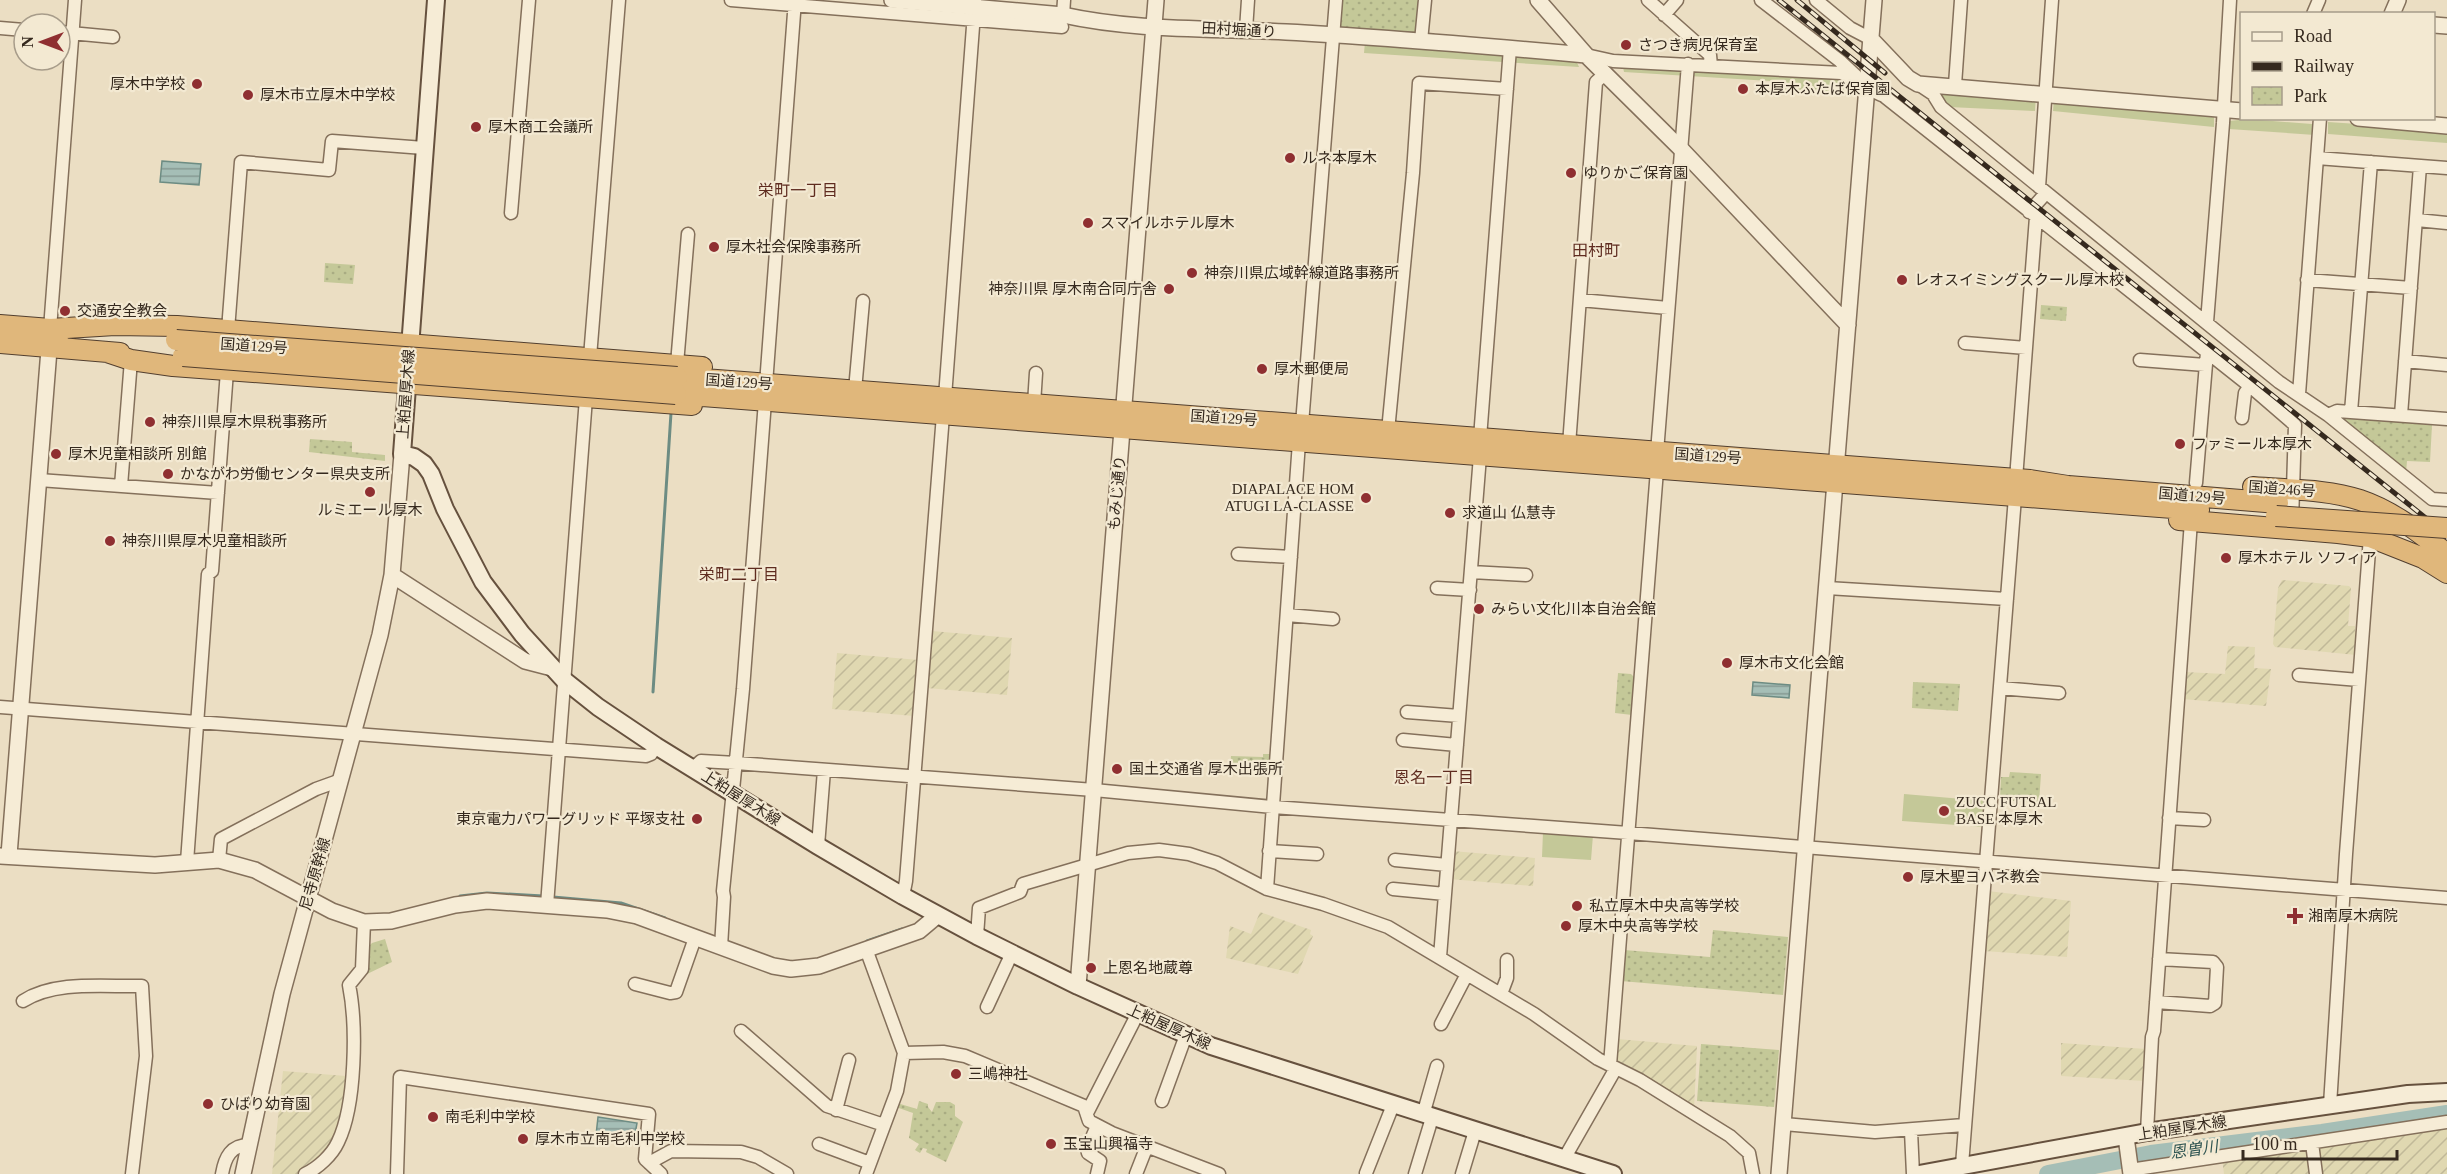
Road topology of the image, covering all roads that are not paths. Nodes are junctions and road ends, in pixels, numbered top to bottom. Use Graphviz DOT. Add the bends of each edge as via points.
graph roads {
  1 [pos="436,0"];
  2 [pos="529,0"];
  3 [pos="619,0"];
  4 [pos="731,0"];
  5 [pos="892,0"];
  6 [pos="1155,0"];
  7 [pos="1248,0"];
  8 [pos="1336,0"];
  9 [pos="1425,0"];
  10 [pos="1538,0"];
  11 [pos="1648,0"];
  12 [pos="1677,0"];
  13 [pos="1761,0"];
  14 [pos="1816,0"];
  15 [pos="1874,0"];
  16 [pos="1961,0"];
  17 [pos="2052,0"];
  18 [pos="2230,0"];
  19 [pos="795,3"];
  20 [pos="974,8"];
  21 [pos="1063,14"];
  22 [pos="1664,15"];
  23 [pos="1154,25"];
  24 [pos="1246,30"];
  25 [pos="72,34"];
  26 [pos="1333,34"];
  27 [pos="113,37"];
  28 [pos="1870,39"];
  29 [pos="1421,41"];
  30 [pos="1510,48"];
  31 [pos="1586,55"];
  32 [pos="1688,64"];
  33 [pos="1711,66"];
  34 [pos="64,72"];
  35 [pos="1606,73"];
  36 [pos="1918,84"];
  37 [pos="1955,85"];
  38 [pos="1507,89"];
  39 [pos="1867,90"];
  40 [pos="2045,94"];
  41 [pos="2224,111"];
  42 [pos="2240,111"];
  43 [pos="2320,120"];
  44 [pos="2380,120"];
  45 [pos="2447,126"];
  46 [pos="424,148"];
  47 [pos="1681,149"];
  48 [pos="2317,158"];
  49 [pos="2371,162"];
  50 [pos="2420,166"];
  51 [pos="2447,168"];
  52 [pos="2042,190"];
  53 [pos="511,213"];
  54 [pos="2033,215"];
  55 [pos="2416,220"];
  56 [pos="2447,223"];
  57 [pos="688,234"];
  58 [pos="2307,280"];
  59 [pos="2361,284"];
  60 [pos="2411,288"];
  61 [pos="1580,300"];
  62 [pos="863,302"];
  63 [pos="1668,308"];
  64 [pos="2206,322"];
  65 [pos="0,325"];
  66 [pos="1848,325"];
  67 [pos="228,330"];
  68 [pos="50,338"];
  69 [pos="0,343"];
  70 [pos="409,344"];
  71 [pos="1971,347"];
  72 [pos="180,348"];
  73 [pos="2026,348"];
  74 [pos="107,352"];
  75 [pos="2207,352"];
  76 [pos="590,357"];
  77 [pos="131,360"];
  78 [pos="2405,361"];
  79 [pos="2147,364"];
  80 [pos="2205,365"];
  81 [pos="2447,365"];
  82 [pos="227,370"];
  83 [pos="1036,373"];
  84 [pos="677,378"];
  85 [pos="406,384"];
  86 [pos="2250,386"];
  87 [pos="855,390"];
  88 [pos="772,393"];
  89 [pos="2299,394"];
  90 [pos="586,398"];
  91 [pos="1034,404"];
  92 [pos="944,406"];
  93 [pos="2350,412"];
  94 [pos="2328,415"];
  95 [pos="2401,415"];
  96 [pos="2242,418"];
  97 [pos="2447,419"];
  98 [pos="1123,420"];
  99 [pos="1388,431"];
  100 [pos="1300,433"];
  101 [pos="1569,445"];
  102 [pos="1480,447"];
  103 [pos="402,454"];
  104 [pos="1657,461"];
  105 [pos="1836,475"];
  106 [pos="39,480"];
  107 [pos="2196,483"];
  108 [pos="121,486"];
  109 [pos="2022,489"];
  110 [pos="218,493"];
  111 [pos="2447,500"];
  112 [pos="2282,503"];
  113 [pos="2447,515"];
  114 [pos="2192,521"];
  115 [pos="2447,528"];
  116 [pos="2292,529"];
  117 [pos="2370,537"];
  118 [pos="1238,554"];
  119 [pos="2447,554"];
  120 [pos="1291,556"];
  121 [pos="1471,572"];
  122 [pos="2447,573"];
  123 [pos="1526,574"];
  124 [pos="392,575"];
  125 [pos="1437,588"];
  126 [pos="1827,588"];
  127 [pos="1470,590"];
  128 [pos="2007,599"];
  129 [pos="1287,615"];
  130 [pos="1333,619"];
  131 [pos="522,634"];
  132 [pos="501,646"];
  133 [pos="2308,673"];
  134 [pos="558,674"];
  135 [pos="2359,680"];
  136 [pos="2000,688"];
  137 [pos="2059,693"];
  138 [pos="0,707"];
  139 [pos="21,710"];
  140 [pos="1407,712"];
  141 [pos="1459,716"];
  142 [pos="198,723"];
  143 [pos="353,735"];
  144 [pos="1403,740"];
  145 [pos="1457,745"];
  146 [pos="656,746"];
  147 [pos="559,750"];
  148 [pos="736,763"];
  149 [pos="693,768"];
  150 [pos="824,770"];
  151 [pos="915,777"];
  152 [pos="341,780"];
  153 [pos="1094,790"];
  154 [pos="733,793"];
  155 [pos="1273,807"];
  156 [pos="2169,818"];
  157 [pos="1451,820"];
  158 [pos="2204,820"];
  159 [pos="1628,833"];
  160 [pos="818,846"];
  161 [pos="1806,848"];
  162 [pos="1269,851"];
  163 [pos="1317,854"];
  164 [pos="5,855"];
  165 [pos="219,860"];
  166 [pos="1395,860"];
  167 [pos="187,862"];
  168 [pos="1985,862"];
  169 [pos="1087,864"];
  170 [pos="1447,865"];
  171 [pos="2165,875"];
  172 [pos="1267,889"];
  173 [pos="1393,889"];
  174 [pos="2344,889"];
  175 [pos="1445,894"];
  176 [pos="903,896"];
  177 [pos="308,897"];
  178 [pos="2447,898"];
  179 [pos="547,905"];
  180 [pos="938,915"];
  181 [pos="364,922"];
  182 [pos="977,936"];
  183 [pos="696,938"];
  184 [pos="721,947"];
  185 [pos="866,949"];
  186 [pos="1012,953"];
  187 [pos="1440,957"];
  188 [pos="2159,958"];
  189 [pos="1507,960"];
  190 [pos="1467,974"];
  191 [pos="635,984"];
  192 [pos="1078,986"];
  193 [pos="1501,994"];
  194 [pos="23,1001"];
  195 [pos="2156,1002"];
  196 [pos="987,1007"];
  197 [pos="1138,1013"];
  198 [pos="1441,1024"];
  199 [pos="747,1033"];
  200 [pos="1186,1035"];
  201 [pos="904,1053"];
  202 [pos="849,1060"];
  203 [pos="1613,1066"];
  204 [pos="1437,1071"];
  205 [pos="2447,1092"];
  206 [pos="1159,1097"];
  207 [pos="1393,1105"];
  208 [pos="2330,1105"];
  209 [pos="836,1110"];
  210 [pos="1087,1113"];
  211 [pos="1427,1116"];
  212 [pos="2447,1122"];
  213 [pos="1784,1124"];
  214 [pos="884,1125"];
  215 [pos="1964,1125"];
  216 [pos="1097,1126"];
  217 [pos="1475,1131"];
  218 [pos="1911,1131"];
  219 [pos="2146,1132"];
  220 [pos="2127,1143"];
  221 [pos="2312,1143"];
  222 [pos="249,1144"];
  223 [pos="819,1144"];
  224 [pos="1147,1146"];
  225 [pos="1564,1159"];
  226 [pos="649,1162"];
  227 [pos="1962,1165"];
  228 [pos="868,1169"];
  229 [pos="2130,1171"];
  230 [pos="1366,1173"];
  231 [pos="132,1174"];
  232 [pos="222,1174"];
  233 [pos="243,1174"];
  234 [pos="305,1174"];
  235 [pos="397,1174"];
  236 [pos="661,1174"];
  237 [pos="787,1174"];
  238 [pos="1097,1174"];
  239 [pos="1136,1174"];
  240 [pos="1219,1174"];
  241 [pos="1415,1174"];
  242 [pos="1462,1174"];
  243 [pos="1613,1174"];
  244 [pos="1753,1174"];
  245 [pos="1779,1174"];
  246 [pos="1913,1174"];
  247 [pos="1919,1174"];
  248 [pos="2316,1174"];
  1 -- 46 [label="main road, 上粕屋厚木線"];
  2 -- 53 [label="street"];
  3 -- 76 [label="street"];
  4 -- 19 [label="street"];
  5 -- 20 [label="street, 田村堀通り"];
  6 -- 23 [label="street, もみじ通り"];
  7 -- 24 [label="street"];
  8 -- 26 [label="street"];
  9 -- 29 [label="street"];
  10 -- 31 [label="street"];
  11 -- 22 [label="street"];
  12 -- 22 [label="street"];
  13 -- 39 [label="street" via="1840,62"];
  14 -- 28 [label="street"];
  15 -- 28 [label="street"];
  16 -- 37 [label="street"];
  17 -- 40 [label="street"];
  18 -- 41 [label="street"];
  19 -- 20 [label="street"];
  19 -- 88 [label="street"];
  20 -- 21 [label="street, 田村堀通り"];
  20 -- 92 [label="street"];
  21 -- 23 [label="street, 田村堀通り"];
  22 -- 33 [label="street" via="1710,55"];
  23 -- 24 [label="street, 田村堀通り"];
  23 -- 98 [label="street, もみじ通り"];
  24 -- 26 [label="street, 田村堀通り"];
  25 -- 27 [label="street"];
  26 -- 29 [label="street, 田村堀通り"];
  26 -- 100 [label="street"];
  28 -- 36 [label="street"];
  28 -- 39 [label="street"];
  29 -- 30 [label="street, 田村堀通り"];
  30 -- 31 [label="street, 田村堀通り"];
  30 -- 38 [label="street"];
  31 -- 32 [label="street" via="1613,61"];
  31 -- 35 [label="street"];
  32 -- 33 [label="street"];
  32 -- 47 [label="street"];
  33 -- 39 [label="street" via="1841,73"];
  34 -- 68 [label="street"];
  35 -- 47 [label="street"];
  35 -- 61 [label="street" via="1596,82 1576,286"];
  36 -- 37 [label="street"];
  36 -- 52 [label="street"];
  37 -- 40 [label="street"];
  38 -- 99 [label="street" via="1419,83"];
  38 -- 102 [label="street"];
  39 -- 54 [label="street" via="1884,96"];
  39 -- 66 [label="street"];
  40 -- 41 [label="street"];
  40 -- 52 [label="street"];
  41 -- 42 [label="street"];
  41 -- 64 [label="street"];
  43 -- 48 [label="street"];
  44 -- 45 [label="street"];
  46 -- 67 [label="street" via="332,141 329,170 241,162"];
  46 -- 70 [label="main road, 上粕屋厚木線"];
  47 -- 63 [label="street"];
  47 -- 66 [label="street"];
  48 -- 49 [label="street"];
  48 -- 58 [label="street"];
  49 -- 50 [label="street"];
  49 -- 59 [label="street"];
  50 -- 51 [label="street"];
  50 -- 55 [label="street"];
  52 -- 54 [label="street"];
  52 -- 64 [label="street"];
  54 -- 73 [label="street"];
  54 -- 75 [label="street"];
  55 -- 56 [label="street"];
  55 -- 60 [label="street"];
  57 -- 84 [label="street"];
  58 -- 59 [label="street"];
  58 -- 89 [label="street"];
  59 -- 60 [label="street"];
  59 -- 93 [label="street"];
  60 -- 78 [label="street"];
  61 -- 63 [label="street"];
  61 -- 101 [label="street"];
  62 -- 87 [label="street"];
  63 -- 104 [label="street"];
  64 -- 89 [label="street"];
  65 -- 68 [label="highway, 国道129号"];
  66 -- 105 [label="street"];
  67 -- 68 [label="highway" via="115,325"];
  67 -- 70 [label="highway"];
  68 -- 69 [label="highway, 国道129号"];
  68 -- 72 [label="highway, 国道129号"];
  68 -- 74 [label="highway, 国道129号"];
  68 -- 106 [label="street"];
  70 -- 76 [label="highway"];
  70 -- 85 [label="main road, 上粕屋厚木線"];
  71 -- 73 [label="street"];
  72 -- 74 [label="highway, 国道129号"];
  72 -- 84 [label="highway, 国道129号, bridge"];
  73 -- 109 [label="street"];
  74 -- 77 [label="highway"];
  75 -- 80 [label="street"];
  75 -- 86 [label="street"];
  76 -- 84 [label="highway"];
  77 -- 82 [label="highway"];
  77 -- 108 [label="street"];
  78 -- 81 [label="street"];
  78 -- 95 [label="street"];
  79 -- 80 [label="street"];
  80 -- 107 [label="street"];
  82 -- 85 [label="highway"];
  82 -- 110 [label="street"];
  83 -- 91 [label="street"];
  84 -- 88 [label="highway, 国道129号"];
  84 -- 88 [label="highway" via="741,373"];
  85 -- 90 [label="highway"];
  85 -- 103 [label="main road, 上粕屋厚木線"];
  86 -- 96 [label="street" via="2245,393"];
  86 -- 112 [label="street" via="2295,424"];
  87 -- 88 [label="highway, 国道129号"];
  87 -- 92 [label="highway, 国道129号"];
  88 -- 90 [label="highway" via="675,405"];
  88 -- 92 [label="highway, 国道129号"];
  88 -- 148 [label="street"];
  89 -- 94 [label="street"];
  90 -- 134 [label="street"];
  91 -- 92 [label="highway, 国道129号"];
  91 -- 98 [label="highway, 国道129号"];
  92 -- 98 [label="highway, 国道129号"];
  92 -- 151 [label="street"];
  93 -- 94 [label="street"];
  93 -- 95 [label="street"];
  94 -- 111 [label="street" via="2432,499"];
  95 -- 97 [label="street"];
  98 -- 100 [label="highway, 国道129号"];
  98 -- 153 [label="street, もみじ通り"];
  99 -- 100 [label="highway, 国道129号"];
  99 -- 102 [label="highway, 国道129号"];
  100 -- 102 [label="highway, 国道129号"];
  100 -- 120 [label="street"];
  101 -- 102 [label="highway, 国道129号"];
  101 -- 104 [label="highway, 国道129号"];
  102 -- 104 [label="highway, 国道129号"];
  102 -- 121 [label="street"];
  103 -- 124 [label="street, 尼寺原幹線"];
  103 -- 131 [label="main road, 上粕屋厚木線" via="417,458 431,474 483,582"];
  104 -- 105 [label="highway, 国道129号"];
  104 -- 159 [label="street"];
  105 -- 109 [label="highway, 国道129号"];
  105 -- 126 [label="street"];
  106 -- 108 [label="street"];
  106 -- 139 [label="street"];
  107 -- 109 [label="highway, 国道246号" via="2068,474"];
  107 -- 112 [label="highway, 国道246号"];
  108 -- 110 [label="street"];
  109 -- 112 [label="highway, 国道129号" via="2068,486"];
  109 -- 114 [label="highway" via="2054,507"];
  109 -- 128 [label="street"];
  110 -- 142 [label="street"];
  112 -- 113 [label="highway, 国道129号"];
  112 -- 115 [label="highway, 国道129号, bridge"];
  112 -- 116 [label="street"];
  112 -- 119 [label="highway, 国道246号" via="2327,493 2358,500 2399,519"];
  114 -- 116 [label="highway"];
  114 -- 156 [label="street"];
  116 -- 117 [label="highway"];
  117 -- 122 [label="highway" via="2423,558"];
  117 -- 135 [label="street"];
  118 -- 120 [label="street"];
  120 -- 129 [label="street"];
  121 -- 123 [label="street"];
  121 -- 127 [label="street"];
  124 -- 132 [label="street"];
  124 -- 143 [label="street, 尼寺原幹線"];
  125 -- 127 [label="street"];
  126 -- 128 [label="street"];
  126 -- 161 [label="street"];
  127 -- 141 [label="street"];
  128 -- 136 [label="street"];
  129 -- 130 [label="street"];
  129 -- 155 [label="street"];
  131 -- 132 [label="street" via="519,646"];
  131 -- 134 [label="main road, 上粕屋厚木線"];
  132 -- 134 [label="street" via="525,662"];
  133 -- 135 [label="street"];
  134 -- 146 [label="main road, 上粕屋厚木線"];
  134 -- 147 [label="street"];
  135 -- 174 [label="street"];
  136 -- 137 [label="street"];
  136 -- 168 [label="street"];
  138 -- 139 [label="street"];
  139 -- 142 [label="street"];
  139 -- 164 [label="street"];
  140 -- 141 [label="street"];
  141 -- 145 [label="street"];
  142 -- 143 [label="street"];
  142 -- 167 [label="street"];
  143 -- 147 [label="street"];
  143 -- 152 [label="street, 尼寺原幹線"];
  144 -- 145 [label="street"];
  145 -- 157 [label="street"];
  146 -- 147 [label="street" via="646,756"];
  146 -- 149 [label="main road, 上粕屋厚木線"];
  147 -- 179 [label="street"];
  148 -- 149 [label="street" via="702,761"];
  148 -- 150 [label="street"];
  148 -- 154 [label="street"];
  149 -- 154 [label="main road, 上粕屋厚木線"];
  150 -- 151 [label="street"];
  150 -- 160 [label="street"];
  151 -- 153 [label="street"];
  151 -- 176 [label="street"];
  152 -- 165 [label="street" via="221,838"];
  152 -- 177 [label="street, 尼寺原幹線"];
  153 -- 155 [label="street"];
  153 -- 169 [label="street, もみじ通り"];
  154 -- 160 [label="main road, 上粕屋厚木線"];
  154 -- 184 [label="street"];
  155 -- 157 [label="street"];
  155 -- 162 [label="street"];
  156 -- 158 [label="street"];
  156 -- 171 [label="street"];
  157 -- 159 [label="street"];
  157 -- 170 [label="street"];
  159 -- 161 [label="street"];
  159 -- 203 [label="street"];
  160 -- 176 [label="main road, 上粕屋厚木線"];
  161 -- 168 [label="street"];
  161 -- 213 [label="street"];
  162 -- 163 [label="street"];
  162 -- 172 [label="street"];
  164 -- 167 [label="street" via="155,865"];
  165 -- 167 [label="street"];
  165 -- 177 [label="street" via="255,870"];
  166 -- 170 [label="street"];
  168 -- 171 [label="street"];
  168 -- 215 [label="street"];
  169 -- 172 [label="street" via="1128,853 1159,850 1189,854 1217,863"];
  169 -- 182 [label="street" via="1023,884 1020,892 979,908"];
  169 -- 192 [label="street, もみじ通り"];
  170 -- 175 [label="street"];
  171 -- 174 [label="street"];
  171 -- 188 [label="street"];
  172 -- 187 [label="street" via="1353,913 1388,927"];
  173 -- 175 [label="street"];
  174 -- 178 [label="street"];
  174 -- 208 [label="street"];
  175 -- 187 [label="street"];
  176 -- 180 [label="main road, 上粕屋厚木線"];
  177 -- 181 [label="street" via="332,911"];
  177 -- 222 [label="street, 尼寺原幹線"];
  179 -- 181 [label="street" via="480,902 406,918"];
  179 -- 183 [label="street" via="623,913"];
  180 -- 182 [label="main road, 上粕屋厚木線"];
  180 -- 185 [label="street" via="919,931"];
  181 -- 234 [label="street" via="362,969 349,985 354,1008 350,1102 338,1143 325,1160"];
  182 -- 186 [label="main road, 上粕屋厚木線"];
  183 -- 184 [label="street"];
  183 -- 191 [label="street" via="676,992"];
  184 -- 185 [label="street" via="792,969 819,966"];
  185 -- 201 [label="street"];
  186 -- 192 [label="main road, 上粕屋厚木線"];
  186 -- 196 [label="street"];
  187 -- 190 [label="street"];
  188 -- 195 [label="street"];
  188 -- 195 [label="street" via="2213,962 2217,968 2216,991 2215,1003 2210,1006"];
  189 -- 193 [label="street" via="1507,978"];
  190 -- 193 [label="street"];
  190 -- 198 [label="street"];
  192 -- 197 [label="main road, 上粕屋厚木線"];
  193 -- 203 [label="street"];
  194 -- 231 [label="street" via="58,989 142,986 146,1056"];
  195 -- 219 [label="street"];
  197 -- 200 [label="main road, 上粕屋厚木線"];
  197 -- 210 [label="street"];
  199 -- 209 [label="street"];
  200 -- 206 [label="street"];
  200 -- 207 [label="main road, 上粕屋厚木線"];
  201 -- 210 [label="street" via="965,1056 1084,1106"];
  201 -- 214 [label="street" via="897,1091"];
  202 -- 209 [label="street"];
  203 -- 225 [label="street"];
  203 -- 244 [label="street" via="1730,1136 1749,1153"];
  204 -- 211 [label="street"];
  205 -- 208 [label="main road, 上粕屋厚木線"];
  207 -- 211 [label="main road, 上粕屋厚木線"];
  207 -- 230 [label="street"];
  208 -- 219 [label="main road, 上粕屋厚木線"];
  209 -- 214 [label="street"];
  210 -- 216 [label="street" via="1089,1121"];
  211 -- 217 [label="main road, 上粕屋厚木線"];
  211 -- 241 [label="street"];
  212 -- 221 [label="street"];
  213 -- 218 [label="street"];
  213 -- 245 [label="street"];
  214 -- 228 [label="street"];
  215 -- 218 [label="street"];
  215 -- 227 [label="street"];
  216 -- 224 [label="street"];
  216 -- 238 [label="street" via="1087,1149 1104,1162"];
  217 -- 225 [label="main road, 上粕屋厚木線"];
  217 -- 242 [label="street"];
  218 -- 246 [label="street"];
  219 -- 220 [label="main road, 上粕屋厚木線"];
  220 -- 227 [label="main road, 上粕屋厚木線"];
  220 -- 229 [label="street"];
  221 -- 229 [label="street"];
  221 -- 248 [label="street"];
  222 -- 232 [label="street" via="234,1147"];
  222 -- 233 [label="street, 尼寺原幹線"];
  223 -- 228 [label="street"];
  224 -- 239 [label="street"];
  224 -- 240 [label="street"];
  225 -- 243 [label="main road, 上粕屋厚木線"];
  226 -- 235 [label="street" via="645,1159 649,1114 400,1077"];
  226 -- 236 [label="street"];
  226 -- 237 [label="street" via="671,1151 741,1152"];
  227 -- 247 [label="main road, 上粕屋厚木線"];
}
